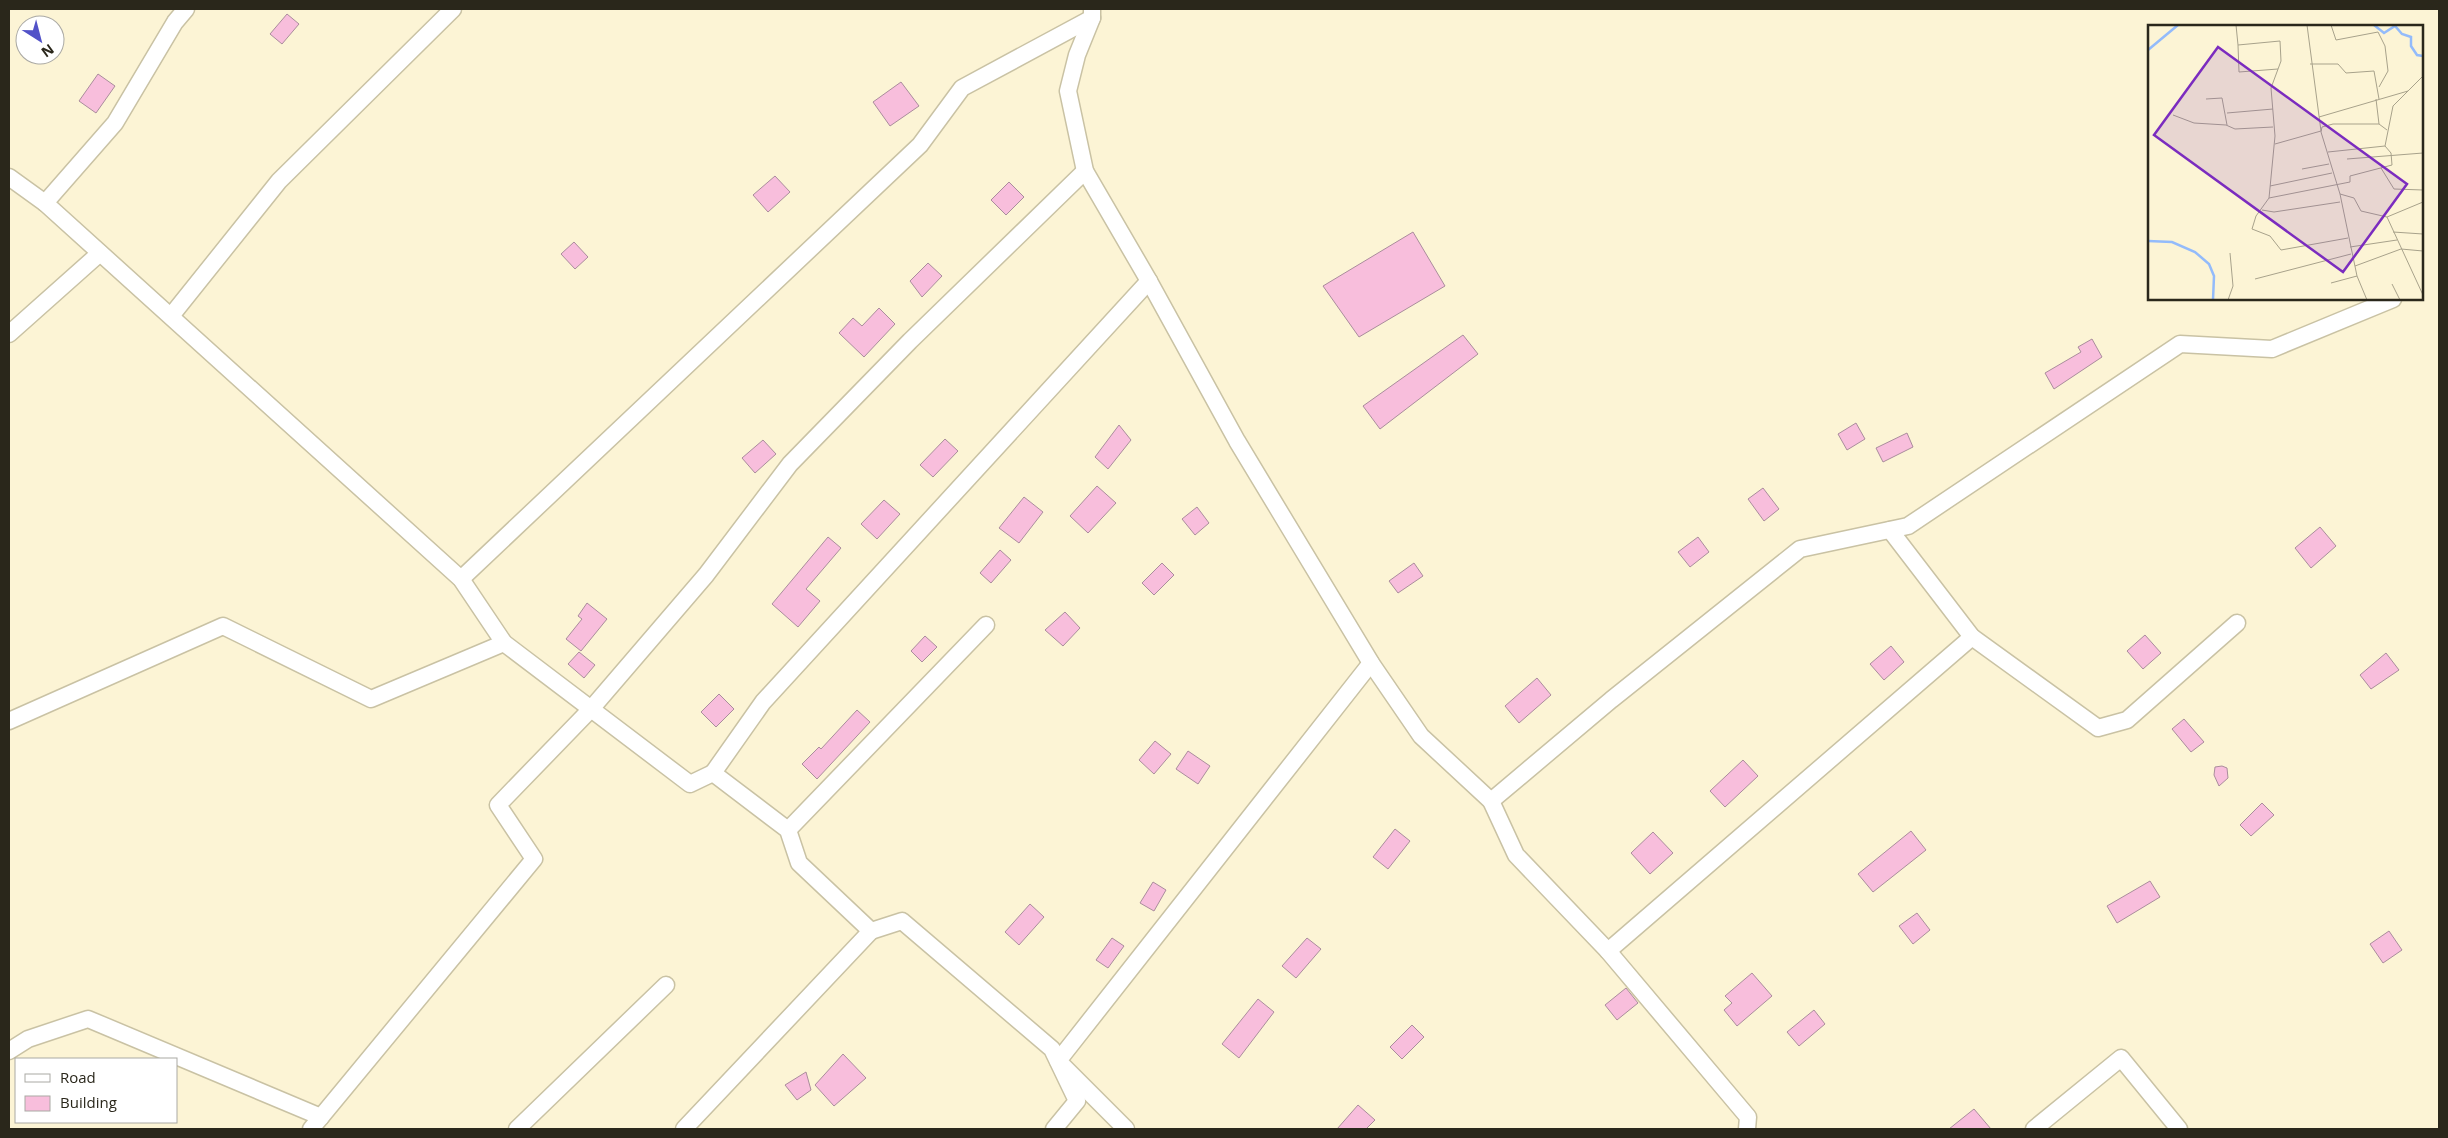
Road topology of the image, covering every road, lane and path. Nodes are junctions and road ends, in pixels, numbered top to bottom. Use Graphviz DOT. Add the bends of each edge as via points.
graph roads {
  1 [pos="186,9"];
  2 [pos="453,9"];
  3 [pos="1092,14"];
  4 [pos="1085,171"];
  5 [pos="9,177"];
  6 [pos="45,203"];
  7 [pos="100,252"];
  8 [pos="1149,281"];
  9 [pos="2391,300"];
  10 [pos="171,316"];
  11 [pos="9,334"];
  12 [pos="1890,530"];
  13 [pos="461,579"];
  14 [pos="2237,623"];
  15 [pos="986,625"];
  16 [pos="1972,636"];
  17 [pos="504,643"];
  18 [pos="1371,663"];
  19 [pos="591,709"];
  20 [pos="9,721"];
  21 [pos="713,773"];
  22 [pos="1490,801"];
  23 [pos="788,830"];
  24 [pos="871,931"];
  25 [pos="1608,951"];
  26 [pos="666,985"];
  27 [pos="9,1051"];
  28 [pos="172,1058"];
  29 [pos="178,1061"];
  30 [pos="1058,1061"];
  31 [pos="316,1123"];
  32 [pos="517,1129"];
  33 [pos="684,1129"];
  34 [pos="1054,1129"];
  35 [pos="1126,1129"];
  36 [pos="1747,1129"];
  37 [pos="2034,1129"];
  38 [pos="2179,1129"];
  1 -- 6 [label="street" via="115,123"];
  2 -- 10 [label="street" via="279,181"];
  3 -- 4 [label="street" via="1068,91"];
  3 -- 13 [label="street" via="962,88 920,146"];
  4 -- 8 [label="street"];
  4 -- 19 [label="street" via="910,341 790,464 706,575"];
  5 -- 6 [label="street"];
  6 -- 7 [label="street"];
  7 -- 10 [label="street"];
  7 -- 11 [label="street"];
  8 -- 18 [label="street" via="1237,441"];
  8 -- 21 [label="street" via="763,702"];
  9 -- 12 [label="street" via="2272,349 2180,344 1908,526"];
  10 -- 13 [label="street"];
  12 -- 16 [label="street"];
  12 -- 22 [label="street" via="1800,549"];
  13 -- 17 [label="street"];
  14 -- 16 [label="street" via="2127,720 2098,728"];
  15 -- 23 [label="street"];
  16 -- 25 [label="street"];
  17 -- 19 [label="street"];
  17 -- 20 [label="street" via="370,699 224,626"];
  18 -- 22 [label="street" via="1421,736"];
  18 -- 30 [label="street"];
  19 -- 21 [label="street" via="690,784"];
  19 -- 31 [label="street" via="498,805 534,859"];
  21 -- 23 [label="street"];
  22 -- 25 [label="street" via="1516,855"];
  23 -- 24 [label="street" via="799,863"];
  24 -- 30 [label="street" via="902,921 1052,1049"];
  24 -- 33 [label="street"];
  25 -- 36 [label="street" via="1748,1117"];
  26 -- 32 [label="street"];
  27 -- 28 [label="street" via="28,1039 88,1020"];
  29 -- 31 [label="street"];
  30 -- 34 [label="street" via="1077,1101"];
  30 -- 35 [label="street"];
  37 -- 38 [label="street" via="2120,1058"];
}
